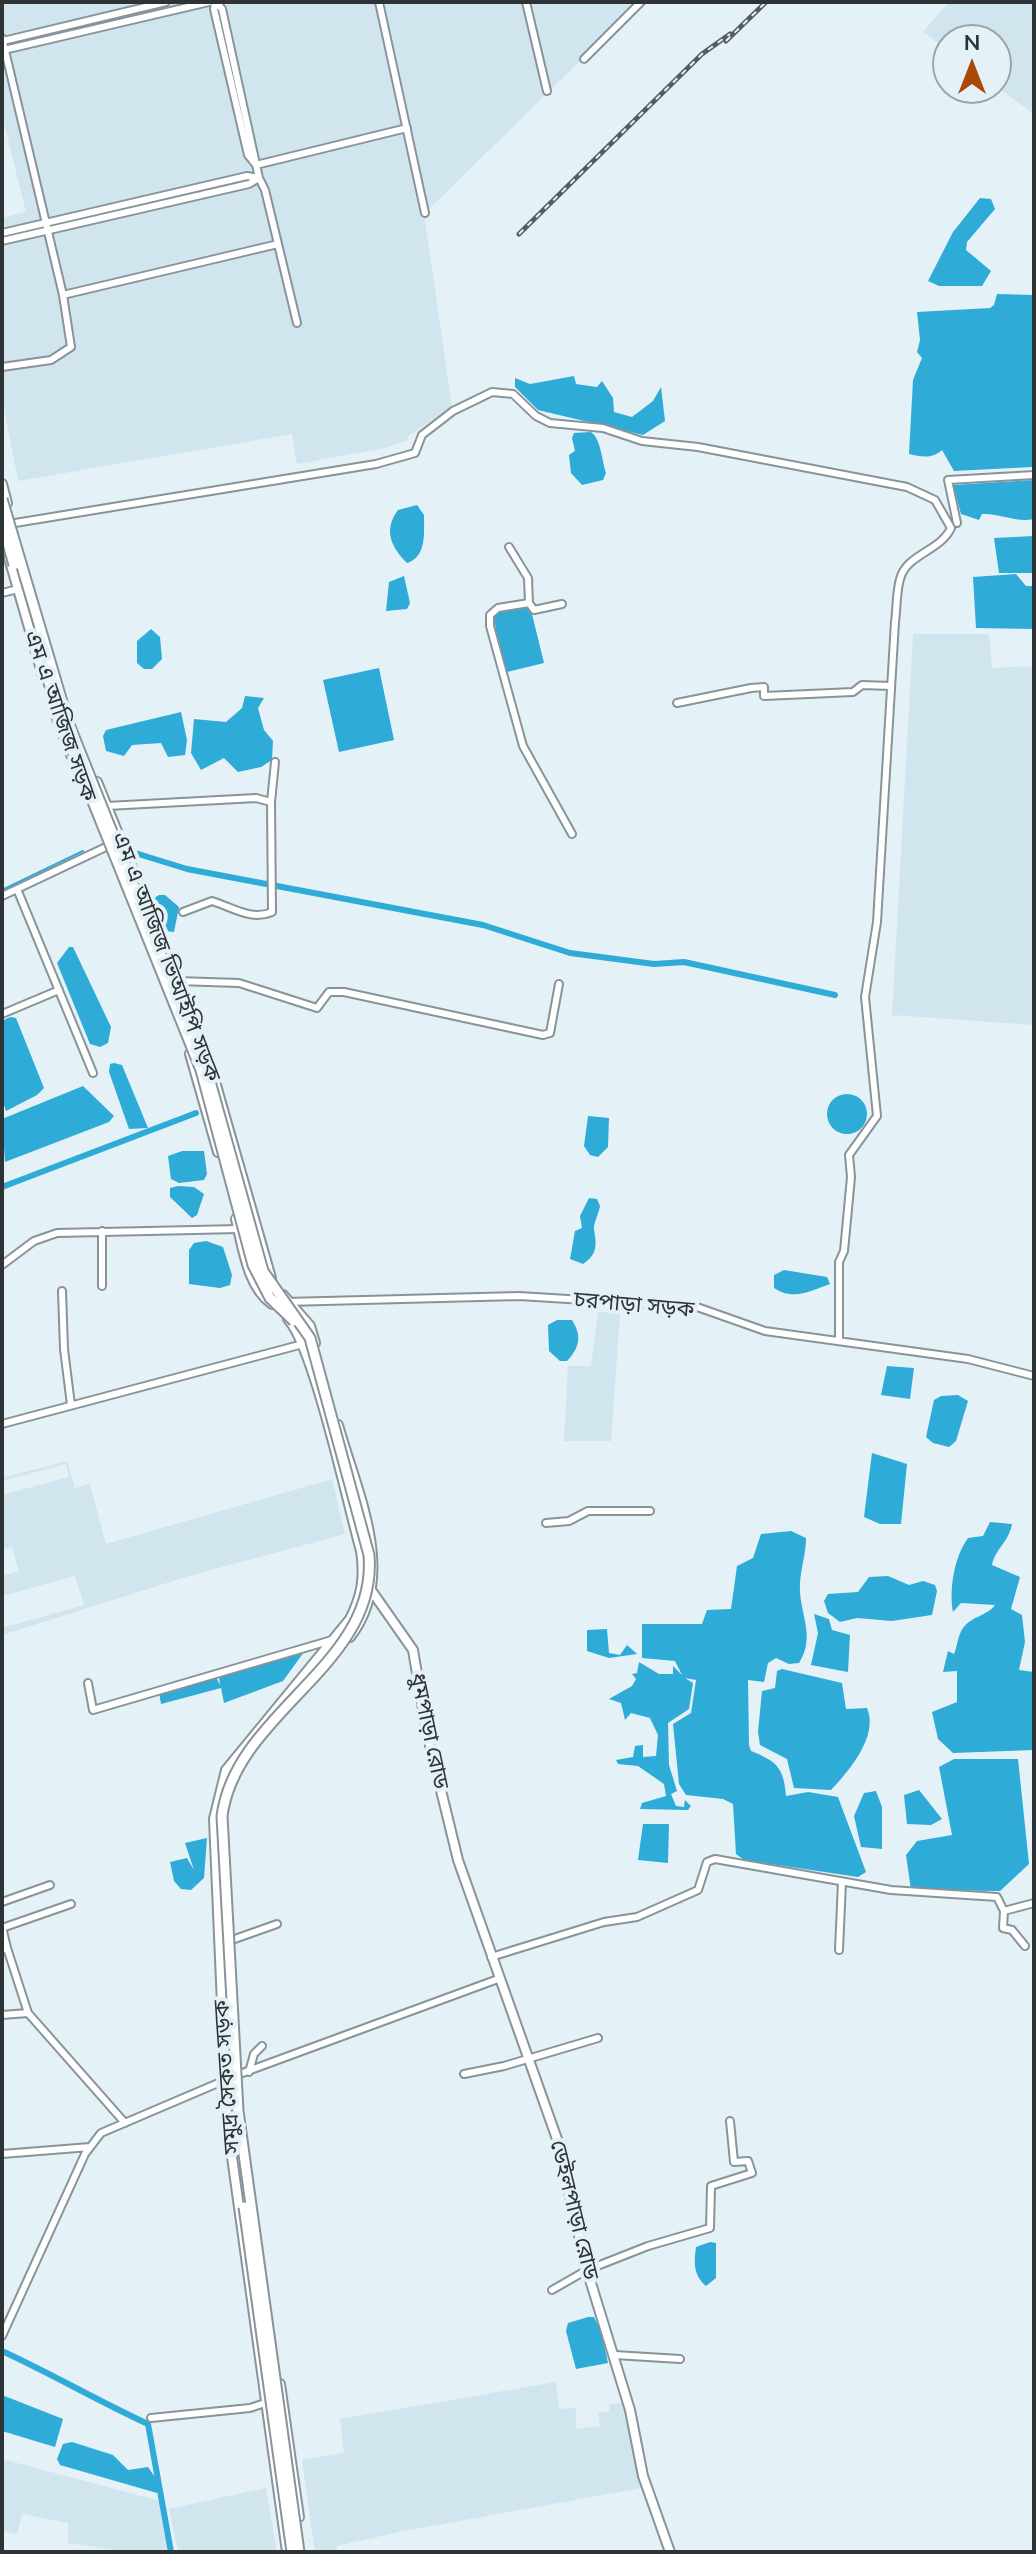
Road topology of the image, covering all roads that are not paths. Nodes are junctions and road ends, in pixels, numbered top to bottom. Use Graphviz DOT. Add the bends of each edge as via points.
graph roads {
  1 [pos="166,2"];
  2 [pos="213,2"];
  3 [pos="379,2"];
  4 [pos="526,2"];
  5 [pos="641,2"];
  6 [pos="168,10"];
  7 [pos="119,17"];
  8 [pos="2,40"];
  9 [pos="4,50"];
  10 [pos="584,59"];
  11 [pos="547,91"];
  12 [pos="407,128"];
  13 [pos="256,165"];
  14 [pos="259,178"];
  15 [pos="425,213"];
  16 [pos="47,226"];
  17 [pos="2,233"];
  18 [pos="2,241"];
  19 [pos="278,244"];
  20 [pos="63,295"];
  21 [pos="297,323"];
  22 [pos="2,367"];
  23 [pos="1034,475"];
  24 [pos="2,484"];
  25 [pos="2,499"];
  26 [pos="957,523"];
  27 [pos="6,524"];
  28 [pos="2,534"];
  29 [pos="509,547"];
  30 [pos="18,589"];
  31 [pos="2,593"];
  32 [pos="529,603"];
  33 [pos="562,604"];
  34 [pos="891,686"];
  35 [pos="677,703"];
  36 [pos="275,762"];
  37 [pos="271,802"];
  38 [pos="107,806"];
  39 [pos="572,834"];
  40 [pos="108,846"];
  41 [pos="17,889"];
  42 [pos="2,896"];
  43 [pos="183,912"];
  44 [pos="177,981"];
  45 [pos="559,984"];
  46 [pos="59,990"];
  47 [pos="2,1014"];
  48 [pos="93,1073"];
  49 [pos="239,1229"];
  50 [pos="102,1231"];
  51 [pos="2,1265"];
  52 [pos="102,1286"];
  53 [pos="62,1291"];
  54 [pos="289,1301"];
  55 [pos="271,1304"];
  56 [pos="839,1339"];
  57 [pos="303,1344"];
  58 [pos="1034,1376"];
  59 [pos="71,1405"];
  60 [pos="2,1424"];
  61 [pos="650,1511"];
  62 [pos="546,1523"];
  63 [pos="367,1589"];
  64 [pos="335,1640"];
  65 [pos="341,1649"];
  66 [pos="88,1683"];
  67 [pos="842,1882"];
  68 [pos="50,1885"];
  69 [pos="2,1902"];
  70 [pos="1034,1903"];
  71 [pos="71,1904"];
  72 [pos="1004,1911"];
  73 [pos="277,1924"];
  74 [pos="2,1928"];
  75 [pos="229,1941"];
  76 [pos="1025,1946"];
  77 [pos="5,1949"];
  78 [pos="839,1950"];
  79 [pos="491,1957"];
  80 [pos="498,1979"];
  81 [pos="28,2013"];
  82 [pos="2,2015"];
  83 [pos="598,2038"];
  84 [pos="262,2046"];
  85 [pos="529,2059"];
  86 [pos="249,2072"];
  87 [pos="464,2074"];
  88 [pos="237,2075"];
  89 [pos="225,2081"];
  90 [pos="730,2121"];
  91 [pos="125,2123"];
  92 [pos="90,2147"];
  93 [pos="2,2154"];
  94 [pos="587,2270"];
  95 [pos="552,2290"];
  96 [pos="2,2336"];
  97 [pos="615,2355"];
  98 [pos="680,2359"];
  99 [pos="265,2403"];
  100 [pos="151,2418"];
  101 [pos="289,2552"];
  102 [pos="301,2552"];
  103 [pos="670,2552"];
  1 -- 6 [label="street"];
  1 -- 7 [label="street"];
  2 -- 6 [label="street"];
  2 -- 13 [label="street" via="222,9"];
  3 -- 12 [label="street"];
  4 -- 11 [label="street"];
  5 -- 10 [label="street"];
  6 -- 7 [label="street"];
  7 -- 8 [label="street"];
  7 -- 9 [label="street"];
  8 -- 9 [label="street"];
  9 -- 16 [label="street"];
  12 -- 13 [label="street"];
  12 -- 15 [label="street"];
  13 -- 14 [label="street"];
  14 -- 16 [label="street" via="247,176"];
  14 -- 19 [label="street"];
  16 -- 17 [label="street"];
  16 -- 18 [label="street"];
  16 -- 20 [label="street"];
  19 -- 20 [label="street"];
  19 -- 21 [label="street"];
  20 -- 22 [label="street" via="71,347 51,360"];
  23 -- 26 [label="street" via="948,480"];
  24 -- 27 [label="main road, এম এ আজিজ ভিআইপি সড়ক"];
  25 -- 102 [label="highway, bridge" via="68,722 206,1067 263,1271 310,1338 369,1555 371,1583 359,1619 235,1771 222,1816 236,2098"];
  27 -- 34 [label="street" via="376,464 415,453 422,435 486,394 513,394 550,423 603,428 642,441 907,487 935,500 951,528 945,542 901,575"];
  27 -- 38 [label="main road, এম এ আজিজ ভিআইপি সড়ক"];
  27 -- 63 [label="highway, bridge" via="62,724 201,1070 253,1265 270,1298 304,1338 365,1553"];
  28 -- 30 [label="main road, এম এ আজিজ সড়ক"];
  29 -- 32 [label="street" via="528,578"];
  30 -- 31 [label="street"];
  30 -- 40 [label="main road, এম এ আজিজ সড়ক" via="59,725"];
  32 -- 33 [label="street" via="534,610"];
  32 -- 39 [label="street" via="498,608 490,615 490,626 523,746"];
  34 -- 35 [label="street" via="862,685 853,692 792,697 764,696 764,687 751,688"];
  34 -- 56 [label="street" via="877,922 865,997 877,1116 849,1155 851,1177 839,1262"];
  36 -- 37 [label="street"];
  37 -- 38 [label="street" via="256,798"];
  37 -- 43 [label="street" via="272,912 241,913 212,901"];
  38 -- 44 [label="main road, এম এ আজিজ ভিআইপি সড়ক"];
  40 -- 41 [label="street"];
  40 -- 49 [label="main road, এম এ আজিজ সড়ক" via="196,1070"];
  41 -- 42 [label="street"];
  41 -- 46 [label="street"];
  44 -- 45 [label="street" via="239,983 317,1008 329,992 344,992 543,1035 550,1033"];
  44 -- 54 [label="main road, এম এ আজিজ ভিআইপি সড়ক" via="206,1050 267,1269"];
  46 -- 47 [label="street"];
  46 -- 48 [label="street"];
  49 -- 50 [label="street"];
  49 -- 55 [label="main road, এম এ আজিজ সড়ক" via="249,1271"];
  50 -- 51 [label="street" via="44,1236"];
  50 -- 52 [label="street"];
  53 -- 59 [label="street"];
  54 -- 55 [label="street, চরপাড়া সড়ক"];
  54 -- 56 [label="street, চরপাড়া সড়ক" via="519,1296 697,1307 765,1331"];
  54 -- 63 [label="main road, এম এ আজিজ ভিআইপি সড়ক" via="310,1326 369,1534"];
  55 -- 57 [label="main road, এম এ আজিজ ভিআইপি সড়ক" via="295,1327"];
  56 -- 58 [label="street, চরপাড়া সড়ক" via="968,1359"];
  57 -- 59 [label="street"];
  57 -- 63 [label="main road, এম এ আজিজ ভিআইপি সড়ক"];
  59 -- 60 [label="street"];
  61 -- 62 [label="street" via="588,1511 569,1521"];
  63 -- 64 [label="main road, এম এ আজিজ ভিআইপি সড়ক"];
  63 -- 65 [label="main road, এম এ আজিজ ভিআইপি সড়ক" via="361,1621"];
  63 -- 79 [label="main road, ধুমপাড়া রোড" via="413,1650 427,1733"];
  63 -- 101 [label="highway, bridge" via="348,1628 230,1769 217,1816 233,2122"];
  64 -- 66 [label="street" via="93,1710"];
  64 -- 89 [label="main road, সমুদ্র সৈকত সড়ক" via="247,1741 226,1770 217,1800"];
  65 -- 75 [label="main road, সমুদ্র সৈকত সড়ক" via="251,1753 230,1789 224,1837"];
  67 -- 72 [label="street" via="995,1896"];
  67 -- 78 [label="street"];
  67 -- 79 [label="street" via="710,1860 698,1890 654,1911"];
  68 -- 69 [label="street"];
  70 -- 72 [label="street"];
  71 -- 74 [label="street"];
  72 -- 76 [label="street" via="1003,1928 1012,1930"];
  73 -- 75 [label="street"];
  74 -- 77 [label="street"];
  75 -- 88 [label="main road, সমুদ্র সৈকত সড়ক"];
  77 -- 81 [label="street"];
  79 -- 80 [label="main road, ডেইলপাড়া রোড"];
  80 -- 85 [label="main road, ডেইলপাড়া রোড"];
  80 -- 86 [label="street"];
  81 -- 82 [label="street"];
  81 -- 91 [label="street"];
  83 -- 85 [label="street"];
  84 -- 86 [label="street"];
  85 -- 87 [label="street"];
  85 -- 94 [label="main road, ডেইলপাড়া রোড" via="557,2139"];
  86 -- 88 [label="street"];
  88 -- 89 [label="street"];
  88 -- 102 [label="main road, সমুদ্র সৈকত সড়ক"];
  89 -- 91 [label="street"];
  89 -- 99 [label="main road, সমুদ্র সৈকত সড়ক"];
  90 -- 94 [label="street" via="734,2162 748,2161 752,2173 711,2186 710,2228"];
  91 -- 92 [label="street" via="101,2133"];
  92 -- 93 [label="street"];
  92 -- 96 [label="street"];
  94 -- 95 [label="street"];
  94 -- 97 [label="main road, ডেইলপাড়া রোড"];
  97 -- 98 [label="street"];
  97 -- 103 [label="main road, ডেইলপাড়া রোড" via="643,2476"];
  99 -- 100 [label="street"];
  99 -- 101 [label="main road, সমুদ্র সৈকত সড়ক"];
}
